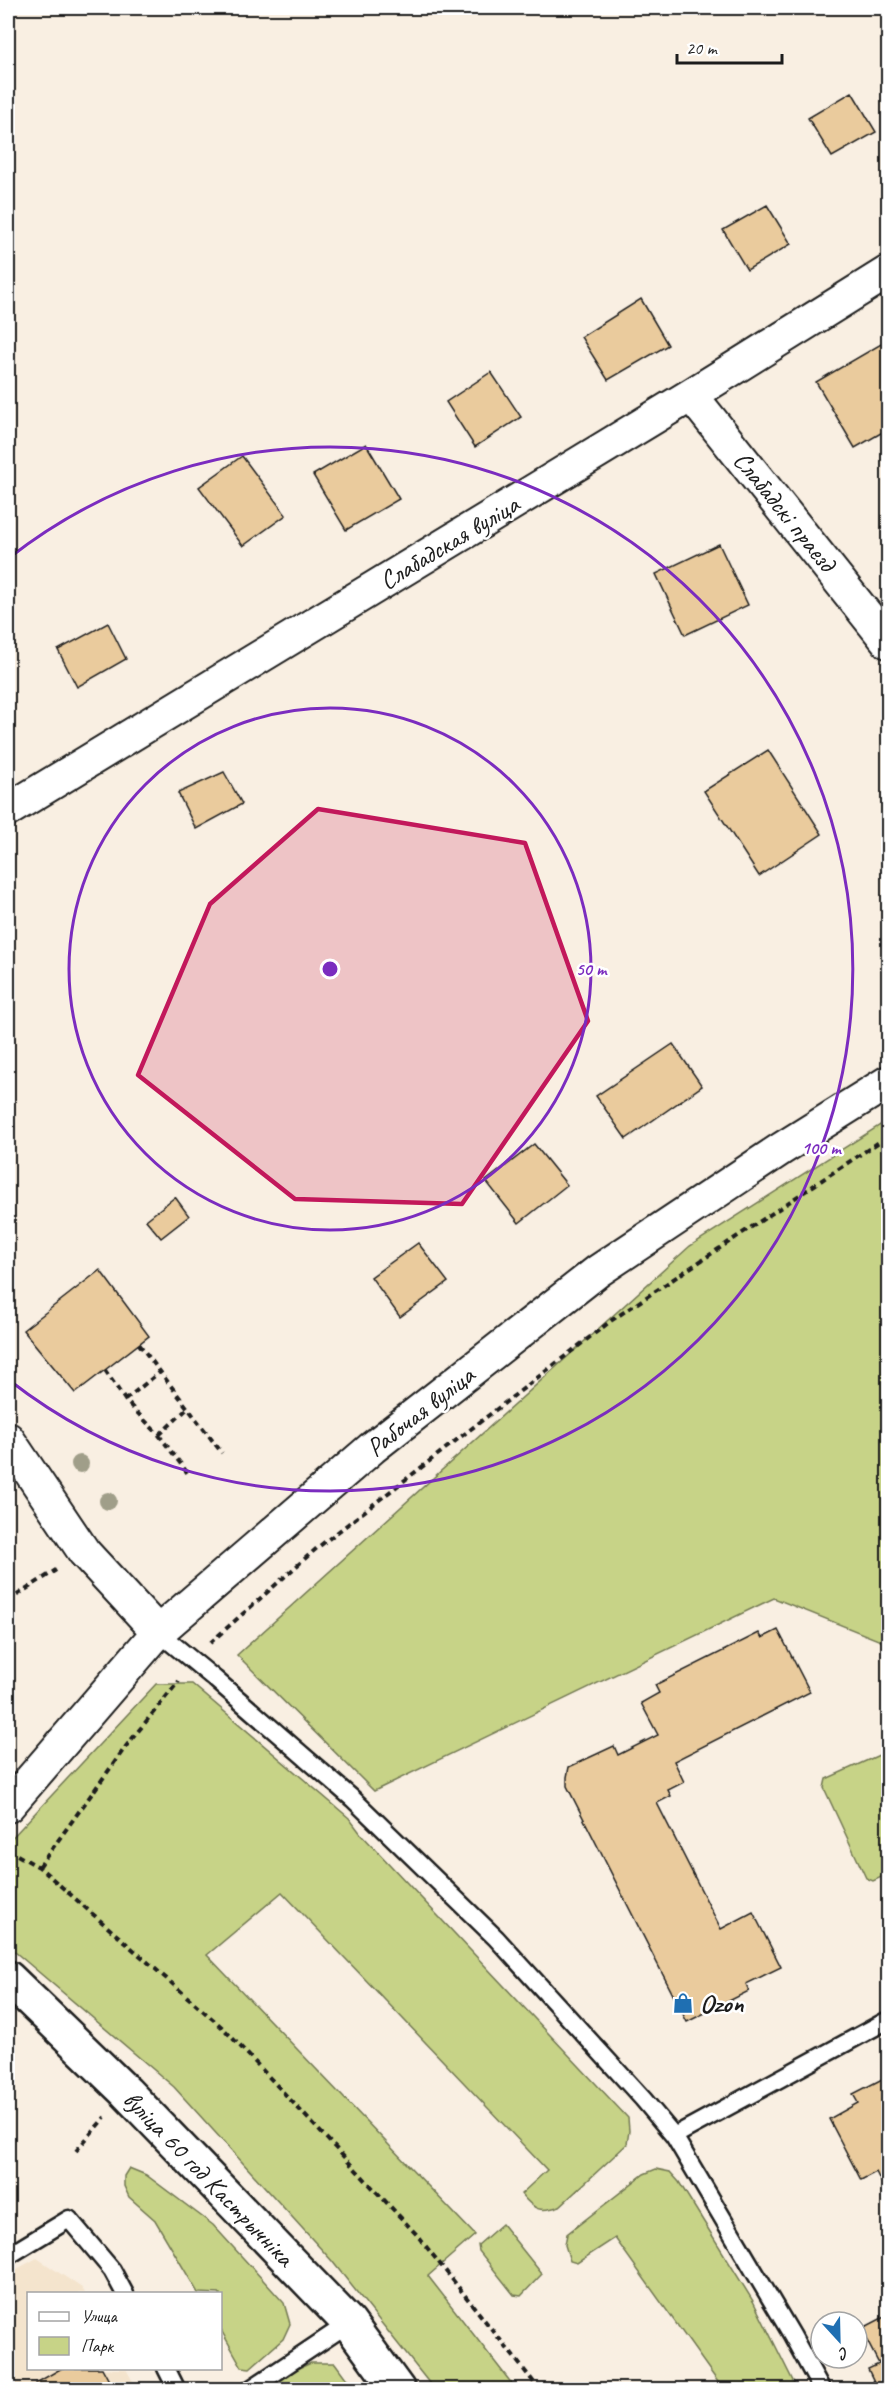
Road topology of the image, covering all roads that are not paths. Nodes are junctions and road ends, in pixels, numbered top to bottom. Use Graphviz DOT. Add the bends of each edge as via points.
graph roads {
  1 [pos="888,272"];
  2 [pos="691,395"];
  3 [pos="885,630"];
  4 [pos="8,810"];
  5 [pos="888,1082"];
  6 [pos="8,1439"];
  7 [pos="158,1632"];
  8 [pos="8,1806"];
  9 [pos="8,1978"];
  10 [pos="888,2020"];
  11 [pos="674,2136"];
  12 [pos="8,2256"];
  13 [pos="124,2292"];
  14 [pos="349,2323"];
  15 [pos="167,2370"];
  16 [pos="177,2390"];
  17 [pos="249,2390"];
  18 [pos="398,2390"];
  19 [pos="822,2390"];
  1 -- 2 [label="street, Слабадская вуліца"];
  2 -- 3 [label="street, Слабадскі праезд"];
  2 -- 4 [label="street, Слабадская вуліца"];
  5 -- 7 [label="street, Рабочая вуліца" via="598,1271 372,1448"];
  6 -- 7 [label="street" via="84,1552"];
  7 -- 8 [label="street, Рабочая вуліца"];
  7 -- 11 [label="lane" via="353,1799 496,1938"];
  9 -- 14 [label="street, вуліца 60 год Кастрычніка" via="126,2092"];
  10 -- 11 [label="lane"];
  11 -- 19 [label="lane"];
  12 -- 13 [label="lane" via="69,2219 112,2270"];
  14 -- 17 [label="lane"];
  14 -- 18 [label="street, вуліца 60 год Кастрычніка"];
  15 -- 16 [label="lane"];
}
